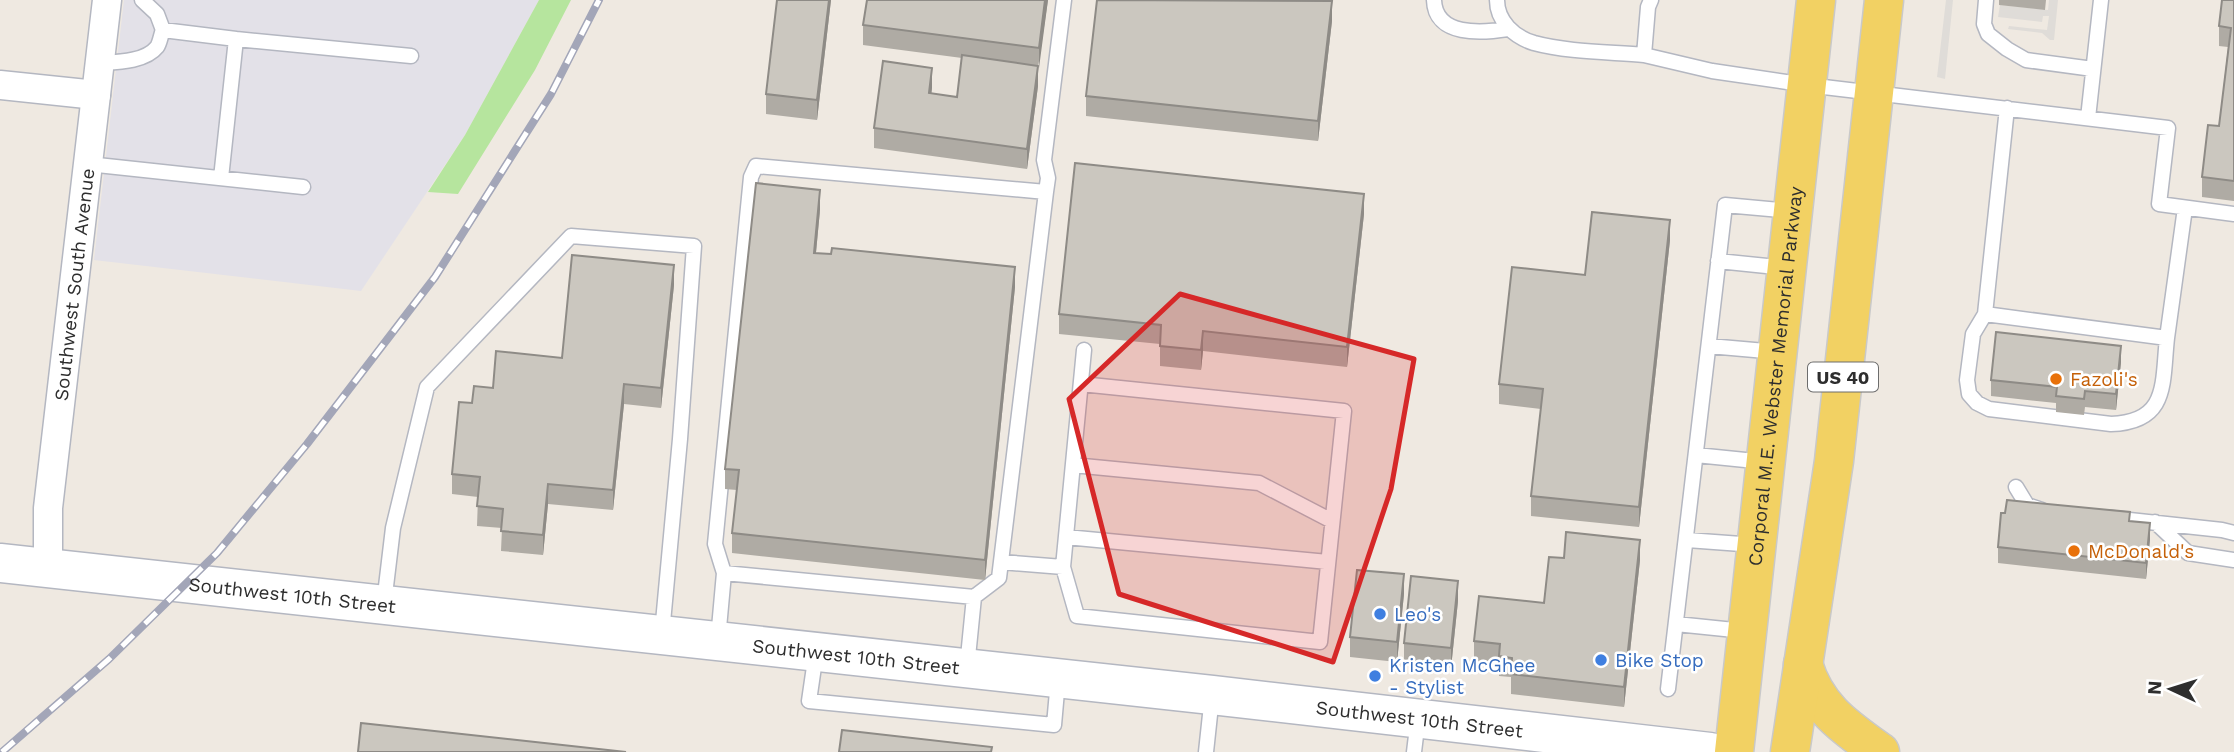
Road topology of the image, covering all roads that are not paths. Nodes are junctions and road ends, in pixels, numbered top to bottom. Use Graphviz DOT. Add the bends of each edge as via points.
graph roads {
  1 [pos="107,0"];
  2 [pos="142,0"];
  3 [pos="1064,0"];
  4 [pos="1434,0"];
  5 [pos="1497,0"];
  6 [pos="1651,0"];
  7 [pos="1815,0"];
  8 [pos="1884,0"];
  9 [pos="1986,0"];
  10 [pos="2101,0"];
  11 [pos="1508,29"];
  12 [pos="163,30"];
  13 [pos="236,39"];
  14 [pos="1644,55"];
  15 [pos="411,56"];
  16 [pos="100,63"];
  17 [pos="2093,69"];
  18 [pos="0,85"];
  19 [pos="1807,85"];
  20 [pos="1873,92"];
  21 [pos="96,95"];
  22 [pos="2007,108"];
  23 [pos="2088,118"];
  24 [pos="88,164"];
  25 [pos="221,178"];
  26 [pos="303,187"];
  27 [pos="1046,192"];
  28 [pos="2185,208"];
  29 [pos="1793,211"];
  30 [pos="2234,214"];
  31 [pos="1718,261"];
  32 [pos="1787,268"];
  33 [pos="1985,314"];
  34 [pos="2167,338"];
  35 [pos="1709,346"];
  36 [pos="1084,350"];
  37 [pos="1778,352"];
  38 [pos="1081,384"];
  39 [pos="1696,456"];
  40 [pos="1765,462"];
  41 [pos="1073,465"];
  42 [pos="2017,486"];
  43 [pos="2050,511"];
  44 [pos="2103,517"];
  45 [pos="1332,521"];
  46 [pos="2155,522"];
  47 [pos="2234,533"];
  48 [pos="1066,537"];
  49 [pos="1687,540"];
  50 [pos="1756,545"];
  51 [pos="2234,560"];
  52 [pos="1001,562"];
  53 [pos="1328,562"];
  54 [pos="0,563"];
  55 [pos="1063,567"];
  56 [pos="48,568"];
  57 [pos="724,573"];
  58 [pos="975,597"];
  59 [pos="384,605"];
  60 [pos="1676,624"];
  61 [pos="1747,631"];
  62 [pos="662,635"];
  63 [pos="718,641"];
  64 [pos="816,652"];
  65 [pos="1803,664"];
  66 [pos="967,668"];
  67 [pos="1058,678"];
  68 [pos="1668,689"];
  69 [pos="1212,695"];
  70 [pos="1416,735"];
  71 [pos="1206,752"];
  72 [pos="1710,752"];
  73 [pos="1734,752"];
  74 [pos="1790,752"];
  75 [pos="1880,752"];
  1 -- 16 [label="street, Southwest South Avenue"];
  2 -- 12 [label="lane" via="157,14"];
  3 -- 27 [label="lane" via="1044,160"];
  4 -- 11 [label="lane" via="1441,21 1454,28 1482,33"];
  5 -- 11 [label="lane"];
  6 -- 14 [label="lane"];
  7 -- 19 [label="main road, Corporal M.E. Webster Memorial Parkway"];
  8 -- 20 [label="main road, US 40"];
  9 -- 17 [label="lane" via="1983,24 2007,49 2026,60"];
  10 -- 17 [label="lane"];
  11 -- 14 [label="lane" via="1532,43"];
  12 -- 13 [label="lane"];
  12 -- 16 [label="lane" via="157,47 142,56"];
  13 -- 15 [label="lane"];
  13 -- 25 [label="lane"];
  14 -- 19 [label="lane"];
  16 -- 21 [label="street, Southwest South Avenue"];
  17 -- 23 [label="lane"];
  18 -- 21 [label="street"];
  19 -- 20 [label="lane"];
  19 -- 29 [label="main road, Corporal M.E. Webster Memorial Parkway"];
  20 -- 22 [label="lane"];
  20 -- 65 [label="main road, US 40" via="1834,461"];
  21 -- 24 [label="street, Southwest South Avenue"];
  22 -- 23 [label="lane"];
  22 -- 33 [label="lane"];
  23 -- 28 [label="lane" via="2168,128 2159,204"];
  24 -- 25 [label="lane"];
  24 -- 56 [label="street, Southwest South Avenue" via="48,508"];
  25 -- 26 [label="lane"];
  27 -- 52 [label="lane"];
  27 -- 57 [label="lane" via="756,166 751,177 715,544"];
  28 -- 30 [label="lane"];
  28 -- 34 [label="lane"];
  29 -- 31 [label="lane" via="1724,205"];
  29 -- 32 [label="main road, Corporal M.E. Webster Memorial Parkway"];
  31 -- 32 [label="lane"];
  31 -- 35 [label="lane"];
  32 -- 37 [label="main road, Corporal M.E. Webster Memorial Parkway"];
  33 -- 34 [label="lane"];
  33 -- 34 [label="lane" via="1973,334 1968,380 1969,394 1989,409 2111,424 2140,420 2159,399"];
  35 -- 37 [label="lane"];
  35 -- 39 [label="lane"];
  36 -- 38 [label="lane"];
  37 -- 40 [label="main road, Corporal M.E. Webster Memorial Parkway"];
  38 -- 41 [label="lane"];
  38 -- 45 [label="lane" via="1344,411"];
  39 -- 40 [label="lane"];
  39 -- 49 [label="lane"];
  40 -- 50 [label="main road, Corporal M.E. Webster Memorial Parkway"];
  41 -- 45 [label="lane" via="1259,484"];
  41 -- 48 [label="lane"];
  42 -- 43 [label="lane" via="2027,505"];
  44 -- 46 [label="lane"];
  45 -- 53 [label="lane"];
  46 -- 47 [label="lane"];
  46 -- 51 [label="lane" via="2188,553"];
  48 -- 53 [label="lane"];
  48 -- 55 [label="lane"];
  49 -- 50 [label="lane"];
  49 -- 60 [label="lane"];
  50 -- 61 [label="main road, Corporal M.E. Webster Memorial Parkway"];
  52 -- 55 [label="lane"];
  52 -- 58 [label="lane" via="999,578"];
  53 -- 55 [label="lane" via="1320,642 1077,616"];
  54 -- 56 [label="street, Southwest 10th Street"];
  56 -- 59 [label="street, Southwest 10th Street"];
  57 -- 58 [label="lane"];
  57 -- 63 [label="lane"];
  58 -- 66 [label="lane"];
  59 -- 62 [label="street, Southwest 10th Street"];
  59 -- 62 [label="lane" via="393,528 427,387 570,236 694,246"];
  60 -- 61 [label="lane"];
  60 -- 68 [label="lane"];
  61 -- 73 [label="main road, Corporal M.E. Webster Memorial Parkway"];
  62 -- 63 [label="street, Southwest 10th Street"];
  63 -- 64 [label="street, Southwest 10th Street"];
  64 -- 66 [label="street, Southwest 10th Street"];
  64 -- 67 [label="lane" via="810,701 1054,725"];
  65 -- 74 [label="main road, US 40"];
  65 -- 75 [label="main road" via="1813,690 1839,723"];
  66 -- 67 [label="street, Southwest 10th Street"];
  67 -- 69 [label="street, Southwest 10th Street"];
  69 -- 70 [label="street, Southwest 10th Street"];
  69 -- 71 [label="lane"];
  70 -- 72 [label="street, Southwest 10th Street"];
}
